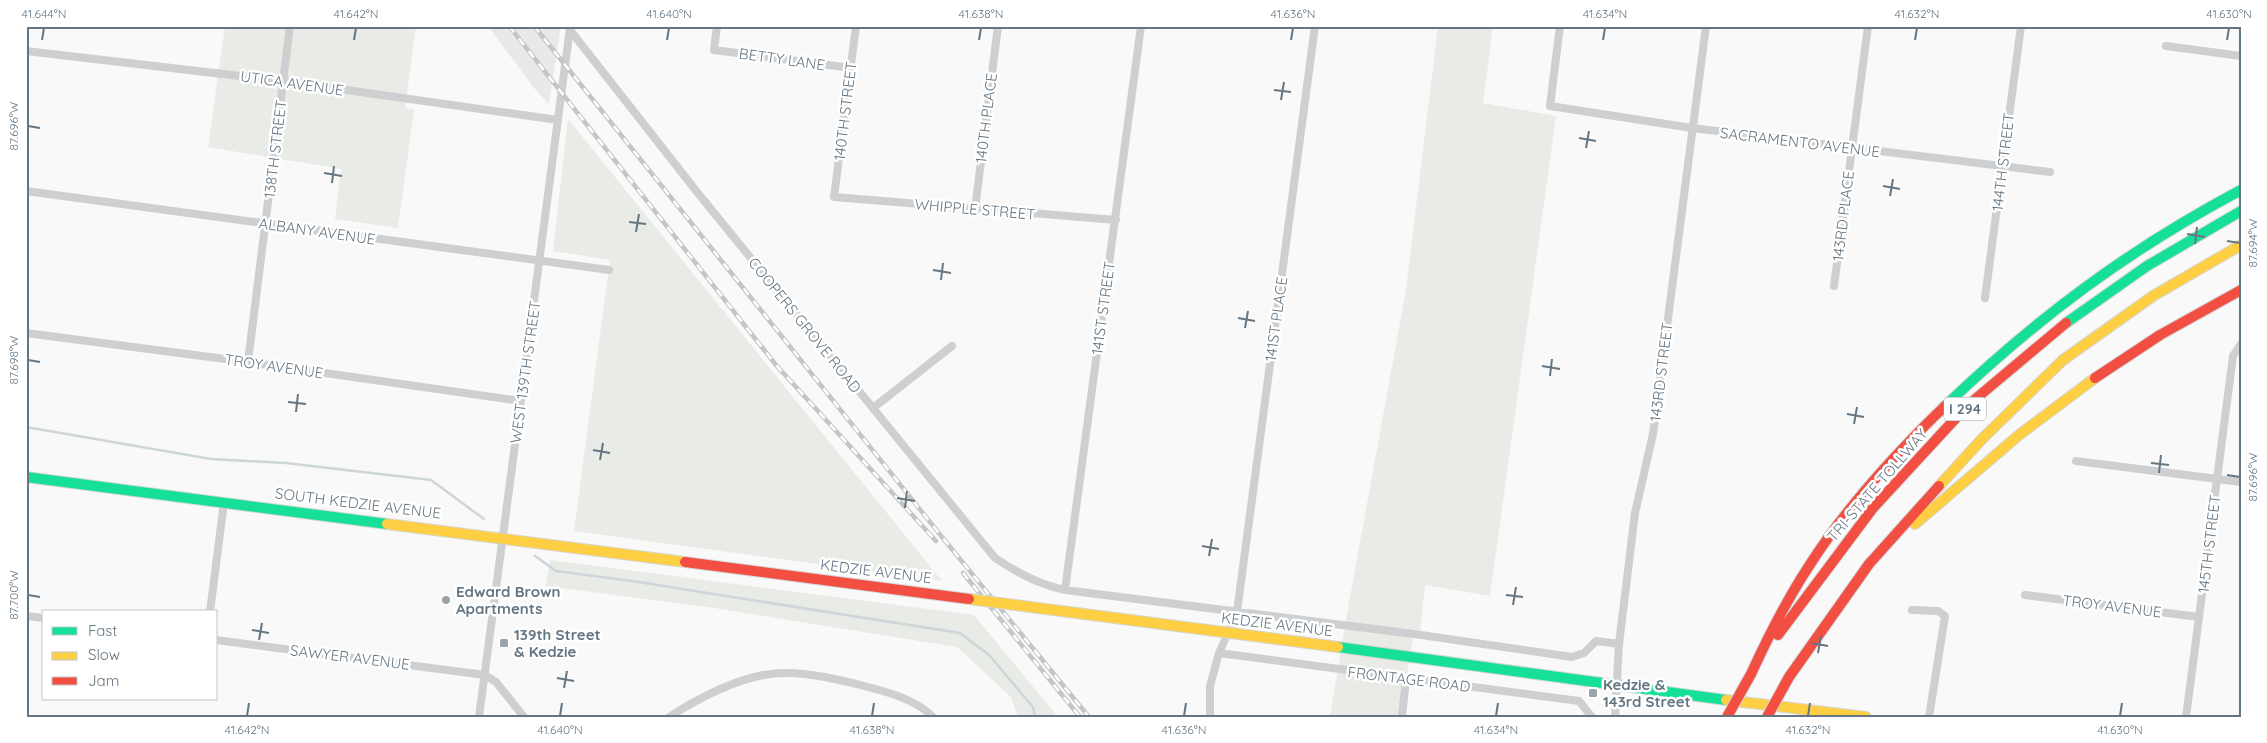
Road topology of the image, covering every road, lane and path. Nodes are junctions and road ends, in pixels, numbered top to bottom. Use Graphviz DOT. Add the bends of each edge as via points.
graph roads {
  1 [pos="290,26"];
  2 [pos="717,26"];
  3 [pos="856,26"];
  4 [pos="998,26"];
  5 [pos="1141,26"];
  6 [pos="1315,26"];
  7 [pos="1560,26"];
  8 [pos="1706,26"];
  9 [pos="1868,26"];
  10 [pos="2021,26"];
  11 [pos="570,28"];
  12 [pos="2166,46"];
  13 [pos="26,51"];
  14 [pos="2241,56"];
  15 [pos="851,68"];
  16 [pos="284,81"];
  17 [pos="558,120"];
  18 [pos="1692,128"];
  19 [pos="1852,149"];
  20 [pos="2003,165"];
  21 [pos="2050,172"];
  22 [pos="2241,190"];
  23 [pos="26,192"];
  24 [pos="834,197"];
  25 [pos="974,209"];
  26 [pos="2241,211"];
  27 [pos="1116,220"];
  28 [pos="265,224"];
  29 [pos="2241,245"];
  30 [pos="540,261"];
  31 [pos="608,270"];
  32 [pos="1834,286"];
  33 [pos="2241,290"];
  34 [pos="1985,298"];
  35 [pos="26,333"];
  36 [pos="2241,344"];
  37 [pos="952,346"];
  38 [pos="248,362"];
  39 [pos="521,401"];
  40 [pos="872,408"];
  41 [pos="2076,461"];
  42 [pos="26,477"];
  43 [pos="2217,479"];
  44 [pos="2241,482"];
  45 [pos="224,502"];
  46 [pos="503,537"];
  47 [pos="685,562"];
  48 [pos="1869,564"];
  49 [pos="1065,590"];
  50 [pos="2025,595"];
  51 [pos="210,610"];
  52 [pos="1912,610"];
  53 [pos="1237,612"];
  54 [pos="26,616"];
  55 [pos="2199,617"];
  56 [pos="42,618"];
  57 [pos="218,640"];
  58 [pos="1618,644"];
  59 [pos="1219,653"];
  60 [pos="1751,674"];
  61 [pos="485,675"];
  62 [pos="1406,679"];
  63 [pos="1618,686"];
  64 [pos="1613,716"];
  65 [pos="479,717"];
  66 [pos="524,717"];
  67 [pos="669,717"];
  68 [pos="933,717"];
  69 [pos="1210,717"];
  70 [pos="1402,717"];
  71 [pos="1592,717"];
  72 [pos="1727,717"];
  73 [pos="1767,717"];
  74 [pos="1866,717"];
  75 [pos="1929,717"];
  76 [pos="2186,717"];
  1 -- 16 [label="street, 138TH STREET"];
  2 -- 15 [label="street, BETTY LANE" via="714,50"];
  3 -- 15 [label="street, 140TH STREET"];
  4 -- 25 [label="street, 140TH PLACE"];
  5 -- 27 [label="street, 141ST STREET"];
  6 -- 53 [label="street, 141ST PLACE"];
  7 -- 18 [label="street, SACRAMENTO AVENUE" via="1550,106"];
  8 -- 18 [label="street, 143RD STREET"];
  9 -- 19 [label="street, 143RD PLACE"];
  10 -- 20 [label="street, 144TH STREET"];
  11 -- 17 [label="street, WEST 139TH STREET"];
  11 -- 40 [label="street, COOPERS GROVE ROAD" via="697,192"];
  12 -- 14 [label="street"];
  13 -- 16 [label="street, UTICA AVENUE"];
  15 -- 24 [label="street, 140TH STREET"];
  16 -- 17 [label="street, UTICA AVENUE"];
  16 -- 28 [label="street, 138TH STREET"];
  17 -- 30 [label="street, WEST 139TH STREET"];
  18 -- 19 [label="street, SACRAMENTO AVENUE"];
  18 -- 58 [label="street, 143RD STREET" via="1653,434 1635,513"];
  19 -- 20 [label="street, SACRAMENTO AVENUE"];
  19 -- 32 [label="street, 143RD PLACE"];
  20 -- 21 [label="street, SACRAMENTO AVENUE"];
  20 -- 34 [label="street, 144TH STREET"];
  22 -- 60 [label="main road" via="2164,232 2079,290 1942,407 1866,492 1816,556 1787,602"];
  23 -- 28 [label="street, ALBANY AVENUE"];
  24 -- 25 [label="street, WHIPPLE STREET"];
  25 -- 27 [label="street, WHIPPLE STREET"];
  26 -- 60 [label="main road, TRI-STATE TOLLWAY / I 294" via="2146,266 2055,331 1967,406 1873,508"];
  27 -- 49 [label="street, 141ST STREET"];
  28 -- 30 [label="street, ALBANY AVENUE"];
  28 -- 38 [label="street, 138TH STREET"];
  29 -- 48 [label="main road, I 294" via="2153,296 2063,360 1982,439"];
  30 -- 31 [label="street, ALBANY AVENUE"];
  30 -- 39 [label="street, WEST 139TH STREET"];
  33 -- 48 [label="main road" via="2143,346 2033,423"];
  35 -- 38 [label="street, TROY AVENUE"];
  36 -- 43 [label="street, 145TH STREET" via="2233,356"];
  37 -- 40 [label="street"];
  38 -- 39 [label="street, TROY AVENUE"];
  39 -- 46 [label="street, WEST 139TH STREET"];
  40 -- 49 [label="street, COOPERS GROVE ROAD" via="995,558 1026,578"];
  41 -- 43 [label="street"];
  42 -- 45 [label="main road, SOUTH KEDZIE AVENUE"];
  43 -- 44 [label="street"];
  43 -- 55 [label="street, 145TH STREET"];
  45 -- 46 [label="main road, SOUTH KEDZIE AVENUE"];
  45 -- 51 [label="street"];
  46 -- 47 [label="main road, SOUTH KEDZIE AVENUE"];
  46 -- 61 [label="street, WEST 139TH STREET"];
  47 -- 63 [label="main road, KEDZIE AVENUE, bridge"];
  48 -- 73 [label="main road, I 294, bridge" via="1789,677"];
  49 -- 53 [label="street, COOPERS GROVE ROAD"];
  50 -- 55 [label="street, TROY AVENUE"];
  52 -- 75 [label="street" via="1938,611 1945,616"];
  53 -- 58 [label="street, COOPERS GROVE ROAD" via="1572,657 1584,653 1596,642"];
  53 -- 59 [label="street, 141ST PLACE"];
  54 -- 56 [label="street"];
  55 -- 76 [label="street, 145TH STREET"];
  57 -- 61 [label="street, SAWYER AVENUE"];
  58 -- 63 [label="street, 143RD STREET"];
  59 -- 62 [label="street, FRONTAGE ROAD"];
  59 -- 69 [label="street, 141ST PLACE" via="1210,686"];
  60 -- 72 [label="main road, TRI-STATE TOLLWAY / I 294, bridge"];
  61 -- 65 [label="street, WEST 139TH STREET"];
  61 -- 66 [label="street" via="496,682"];
  62 -- 70 [label="street"];
  62 -- 71 [label="street, FRONTAGE ROAD" via="1579,701"];
  63 -- 64 [label="street, 143RD STREET"];
  63 -- 74 [label="main road, KEDZIE AVENUE"];
  67 -- 68 [label="street" via="704,696 758,677 788,672 833,677 894,694"];
}
